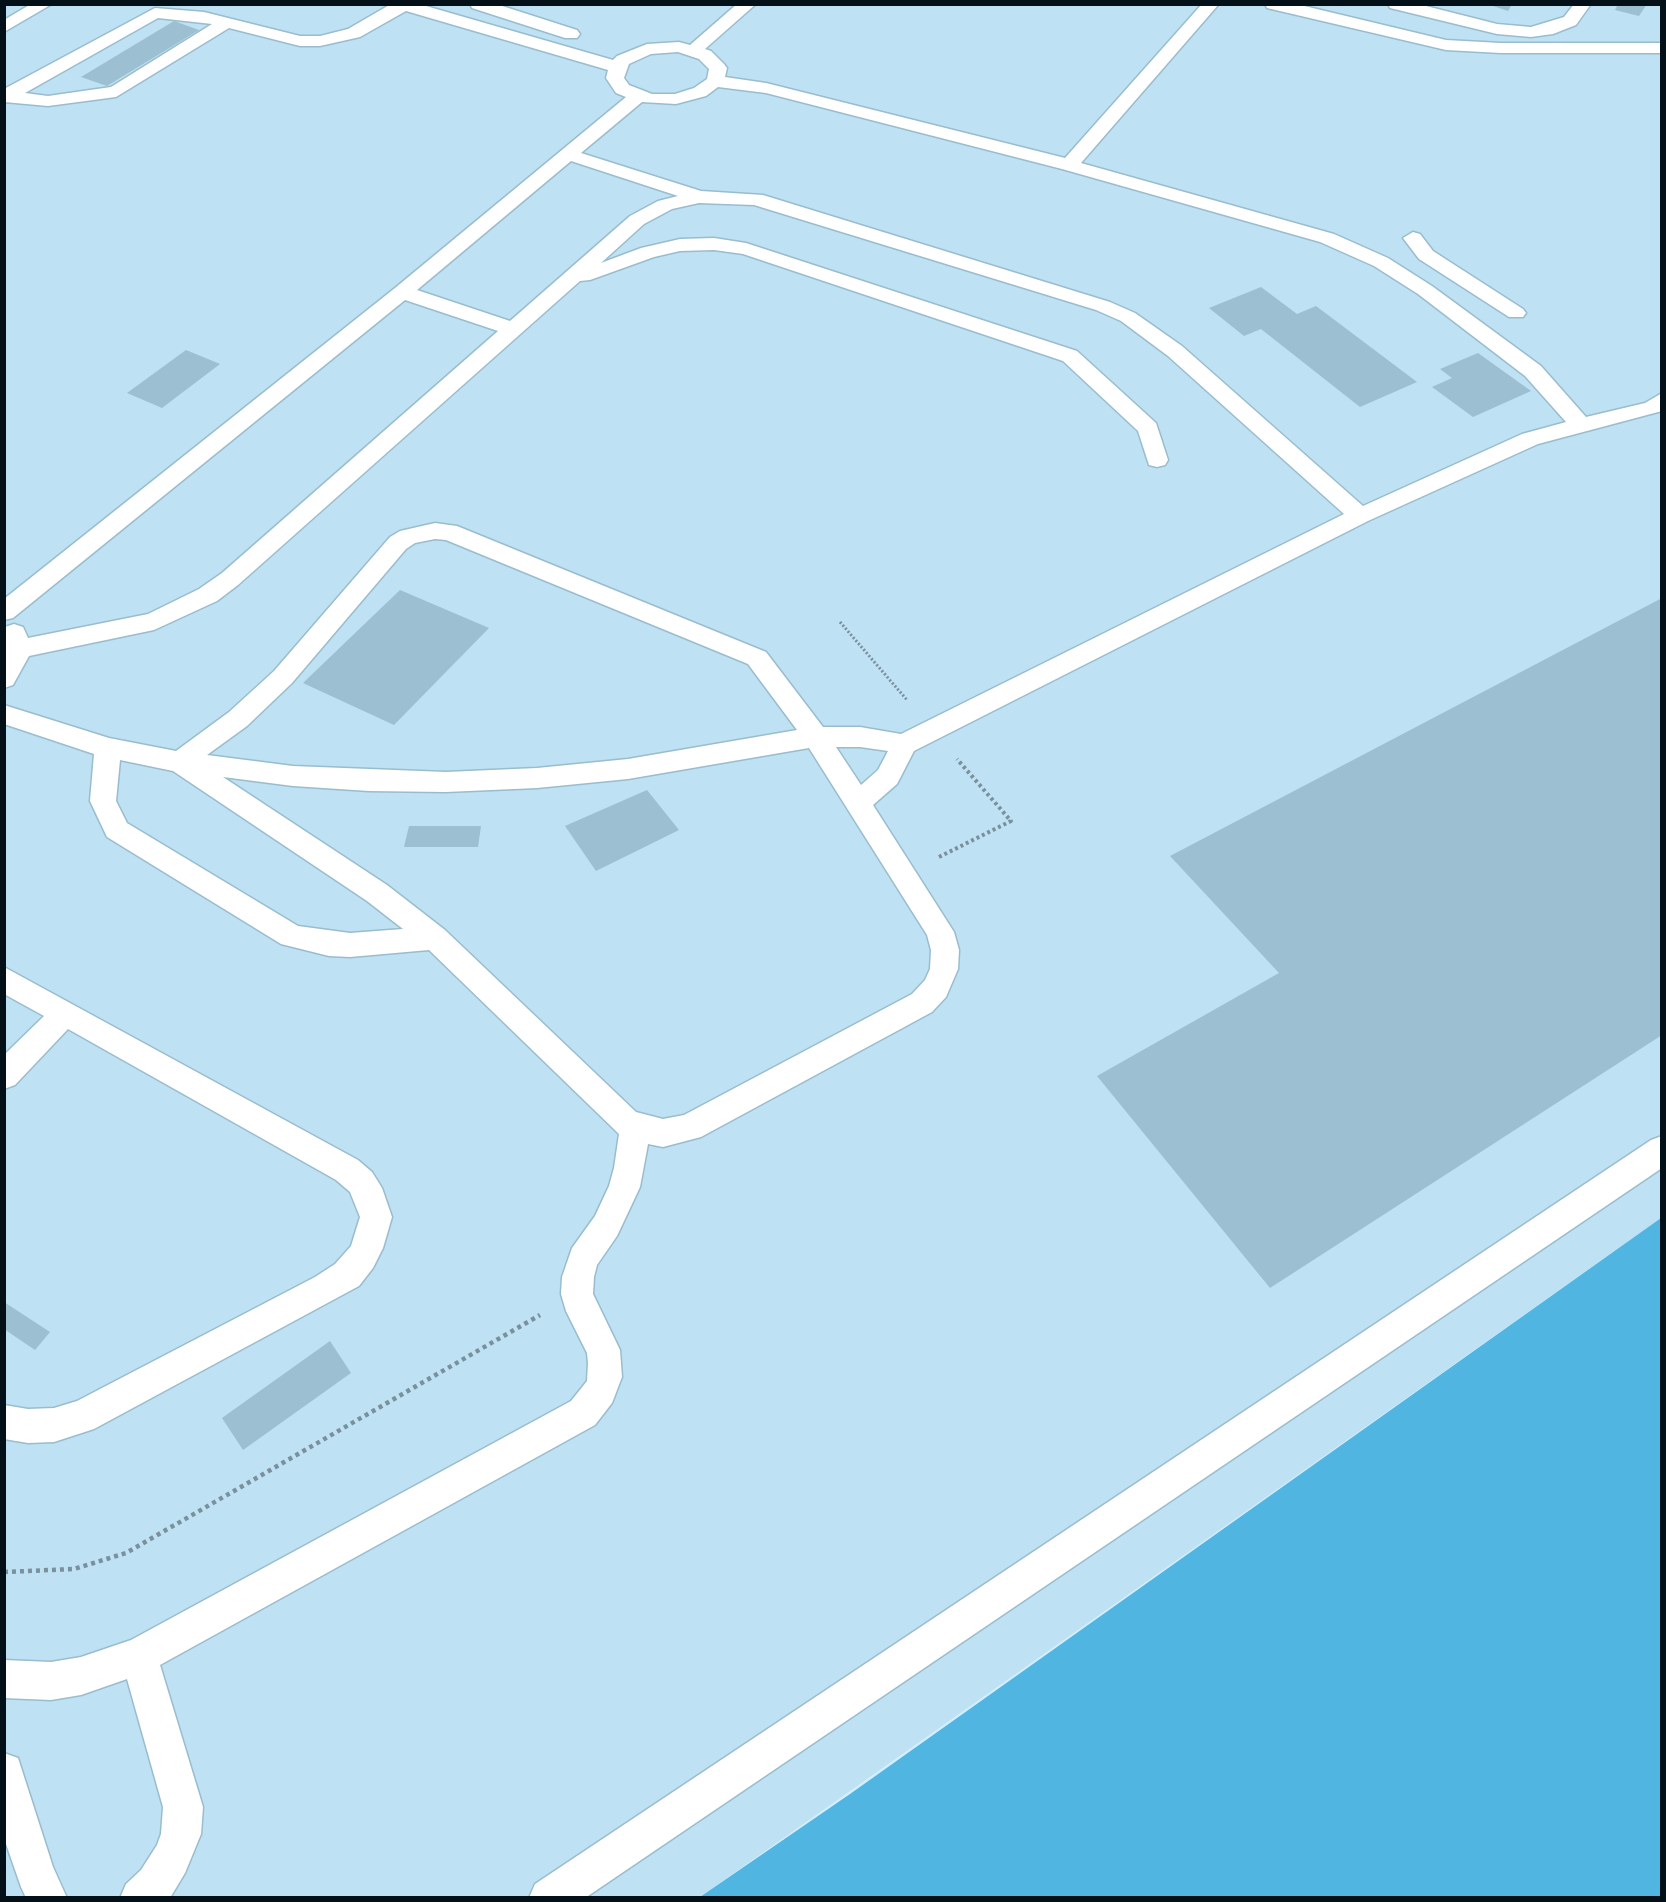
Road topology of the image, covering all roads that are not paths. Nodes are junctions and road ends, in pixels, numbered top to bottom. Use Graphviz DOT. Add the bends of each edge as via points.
graph roads {
  1 [pos="44,4"];
  2 [pos="478,4"];
  3 [pos="748,4"];
  4 [pos="1211,4"];
  5 [pos="1273,4"];
  6 [pos="1396,4"];
  7 [pos="1583,4"];
  8 [pos="401,5"];
  9 [pos="227,22"];
  10 [pos="4,27"];
  11 [pos="589,40"];
  12 [pos="611,47"];
  13 [pos="1662,48"];
  14 [pos="694,50"];
  15 [pos="633,54"];
  16 [pos="617,67"];
  17 [pos="715,81"];
  18 [pos="638,96"];
  19 [pos="7,97"];
  20 [pos="567,154"];
  21 [pos="1069,165"];
  22 [pos="699,197"];
  23 [pos="1413,238"];
  24 [pos="566,282"];
  25 [pos="402,292"];
  26 [pos="1516,313"];
  27 [pos="513,329"];
  28 [pos="1662,400"];
  29 [pos="1581,425"];
  30 [pos="1157,460"];
  31 [pos="1360,516"];
  32 [pos="4,612"];
  33 [pos="4,623"];
  34 [pos="19,649"];
  35 [pos="4,680"];
  36 [pos="4,714"];
  37 [pos="816,737"];
  38 [pos="904,744"];
  39 [pos="108,748"];
  40 [pos="180,762"];
  41 [pos="858,803"];
  42 [pos="435,938"];
  43 [pos="4,979"];
  44 [pos="65,1012"];
  45 [pos="4,1076"];
  46 [pos="635,1128"];
  47 [pos="1662,1150"];
  48 [pos="4,1422"];
  49 [pos="139,1656"];
  50 [pos="4,1679"];
  51 [pos="4,1772"];
  52 [pos="47,1898"];
  53 [pos="140,1898"];
  54 [pos="549,1898"];
  1 -- 10 [label="lane"];
  2 -- 11 [label="lane"];
  3 -- 14 [label="lane"];
  4 -- 21 [label="lane"];
  5 -- 13 [label="lane" via="1446,45"];
  6 -- 7 [label="lane" via="1523,32 1560,26 1570,21"];
  8 -- 9 [label="lane" via="354,33 320,41 300,41"];
  8 -- 16 [label="lane"];
  9 -- 19 [label="lane" via="116,92 48,101"];
  9 -- 19 [label="lane" via="155,13"];
  12 -- 15 [label="lane"];
  14 -- 15 [label="lane" via="663,47"];
  14 -- 17 [label="lane" via="714,61 718,75"];
  15 -- 16 [label="lane"];
  16 -- 18 [label="lane" via="615,78 622,89"];
  17 -- 18 [label="lane" via="682,98"];
  17 -- 21 [label="lane" via="766,87"];
  18 -- 20 [label="lane"];
  20 -- 22 [label="lane"];
  20 -- 25 [label="lane"];
  21 -- 29 [label="lane" via="1307,223 1425,290 1533,371"];
  22 -- 24 [label="lane" via="665,205 637,220"];
  22 -- 31 [label="lane" via="756,199 1128,317 1159,337"];
  23 -- 26 [label="lane" via="1426,255"];
  24 -- 27 [label="lane"];
  24 -- 30 [label="lane" via="664,248 730,246 1070,356 1148,428"];
  25 -- 27 [label="lane"];
  25 -- 32 [label="lane"];
  27 -- 34 [label="lane" via="208,596 154,621"];
  28 -- 29 [label="lane" via="1652,408"];
  29 -- 31 [label="lane" via="1530,439"];
  31 -- 38 [label="lane"];
  33 -- 34 [label="lane" via="16,637"];
  34 -- 35 [label="lane"];
  36 -- 39 [label="lane"];
  37 -- 38 [label="lane" via="860,737"];
  37 -- 40 [label="lane" via="628,770 446,782 293,776"];
  37 -- 40 [label="lane" via="757,658 454,534 435,531 398,543 283,677 238,719"];
  37 -- 41 [label="lane"];
  38 -- 41 [label="lane" via="888,777"];
  39 -- 40 [label="lane"];
  39 -- 42 [label="lane" via="103,801 117,830 291,936 350,945"];
  40 -- 42 [label="lane" via="377,893"];
  41 -- 46 [label="lane" via="940,932 945,950 944,969 936,988 922,1003 690,1127 663,1133"];
  42 -- 46 [label="lane"];
  43 -- 44 [label="lane"];
  44 -- 45 [label="lane"];
  44 -- 48 [label="lane" via="347,1170 362,1182 375,1217 372,1237 362,1257 347,1275 327,1288 82,1416 54,1425"];
  46 -- 49 [label="lane" via="624,1187 578,1277 582,1311 603,1350 605,1363 600,1390 583,1413"];
  47 -- 54 [label="lane"];
  49 -- 50 [label="lane" via="81,1676 51,1681"];
  49 -- 53 [label="lane" via="183,1807 181,1834 171,1859 155,1884"];
  51 -- 52 [label="lane" via="35,1873"];
}
